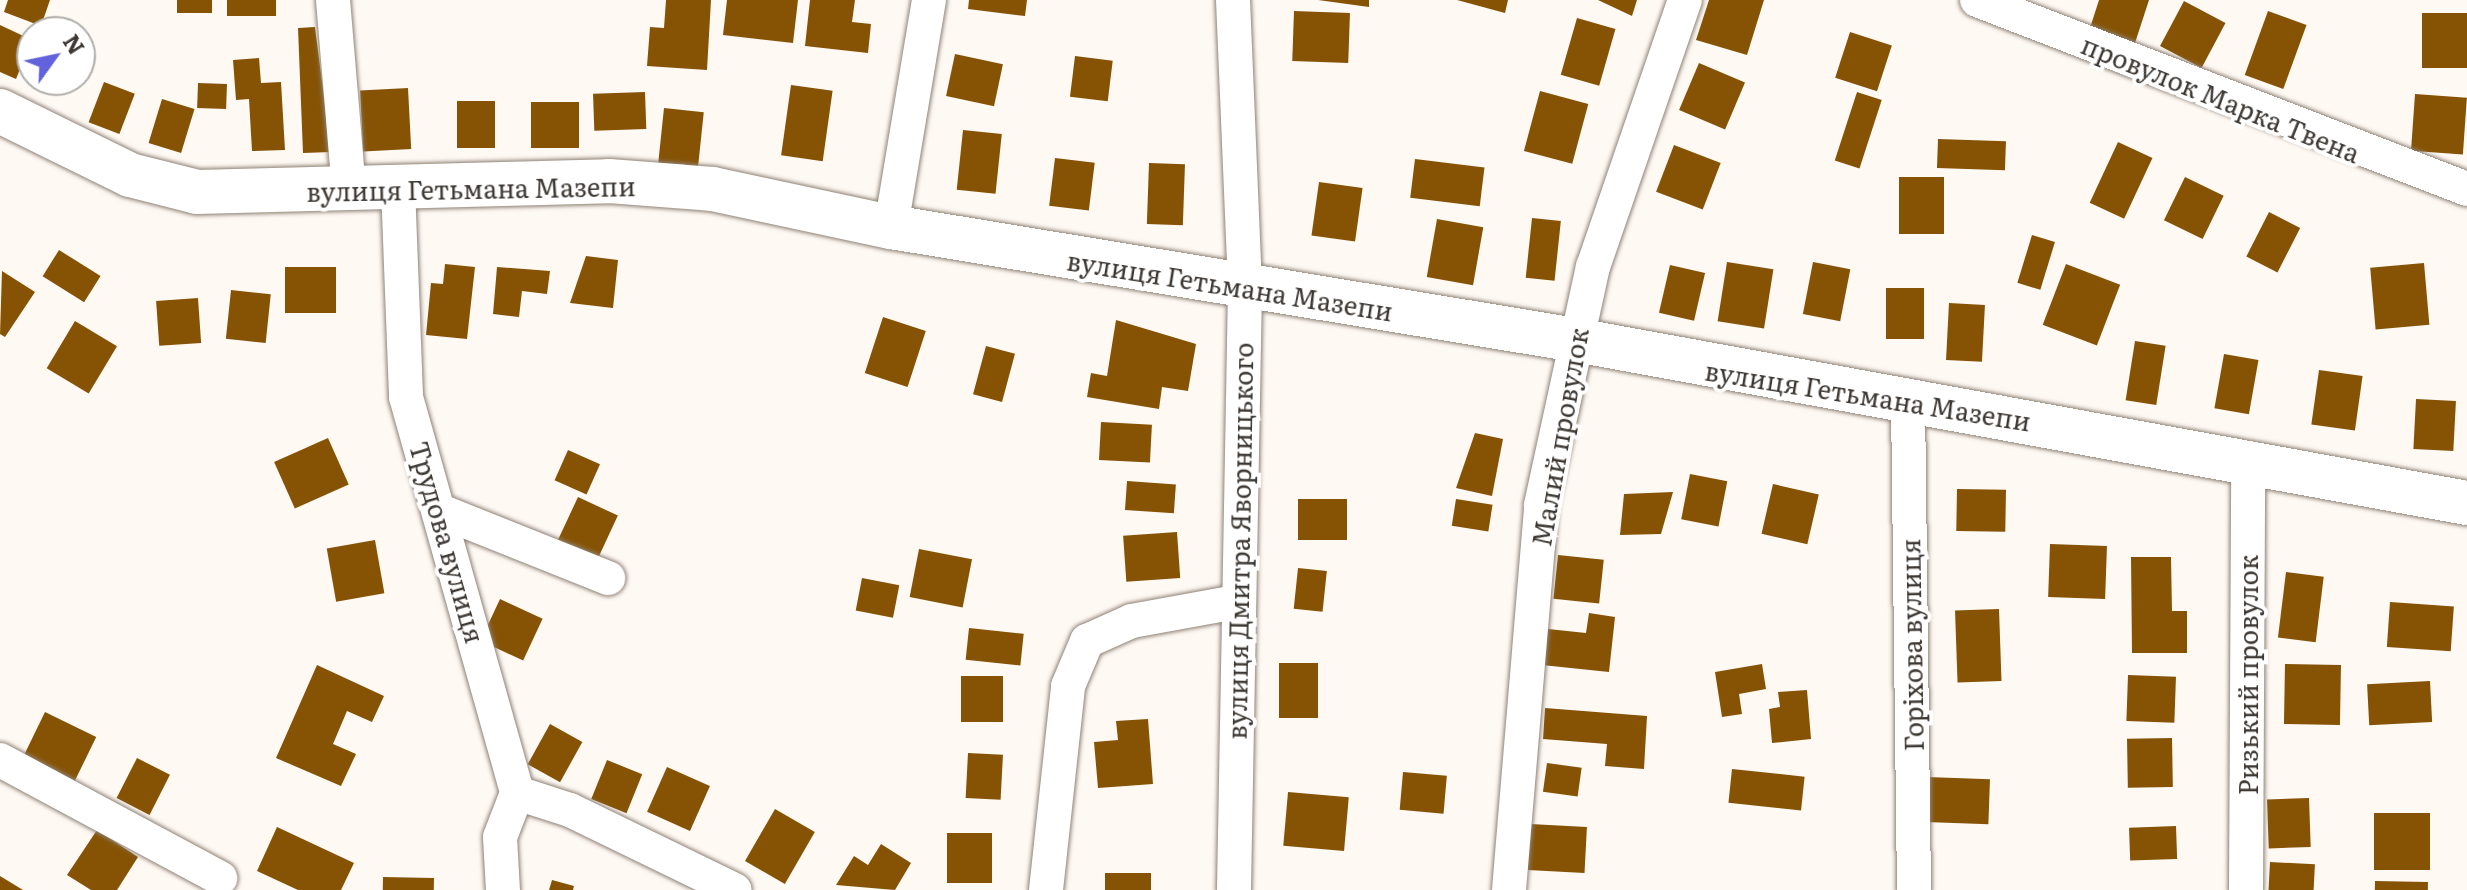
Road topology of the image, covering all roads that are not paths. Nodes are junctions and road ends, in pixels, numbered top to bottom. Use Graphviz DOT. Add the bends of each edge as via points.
graph roads {
  1 [pos="333,0"];
  2 [pos="929,0"];
  3 [pos="1233,0"];
  4 [pos="1685,0"];
  5 [pos="1977,0"];
  6 [pos="0,111"];
  7 [pos="398,187"];
  8 [pos="2467,189"];
  9 [pos="349,192"];
  10 [pos="891,227"];
  11 [pos="1245,289"];
  12 [pos="1576,340"];
  13 [pos="1908,400"];
  14 [pos="2248,461"];
  15 [pos="2467,503"];
  16 [pos="443,512"];
  17 [pos="608,578"];
  18 [pos="1237,602"];
  19 [pos="0,760"];
  20 [pos="517,793"];
  21 [pos="220,878"];
  22 [pos="503,890"];
  23 [pos="735,890"];
  24 [pos="1046,890"];
  25 [pos="1234,890"];
  26 [pos="1509,890"];
  27 [pos="1914,890"];
  28 [pos="2246,890"];
  1 -- 9 [label="street"];
  2 -- 10 [label="street"];
  3 -- 11 [label="street, вулиця Дмитра Яворницького"];
  4 -- 12 [label="street, Малий провулок" via="1593,267"];
  5 -- 8 [label="street, провулок Марка Твена"];
  6 -- 9 [label="street, вулиця Гетьмана Мазепи" via="130,175 197,192"];
  7 -- 9 [label="street, вулиця Гетьмана Мазепи"];
  7 -- 10 [label="street, вулиця Гетьмана Мазепи" via="654,184 713,189"];
  7 -- 16 [label="street, Трудова вулиця" via="406,397"];
  10 -- 11 [label="street, вулиця Гетьмана Мазепи"];
  11 -- 12 [label="street, вулиця Гетьмана Мазепи"];
  11 -- 18 [label="street, вулиця Дмитра Яворницького"];
  12 -- 13 [label="street, вулиця Гетьмана Мазепи"];
  12 -- 26 [label="street, Малий провулок" via="1541,505"];
  13 -- 14 [label="street, вулиця Гетьмана Мазепи"];
  13 -- 27 [label="street, Горіхова вулиця"];
  14 -- 15 [label="street, вулиця Гетьмана Мазепи"];
  14 -- 28 [label="street, Ризький провулок"];
  16 -- 17 [label="street"];
  16 -- 20 [label="street, Трудова вулиця"];
  18 -- 24 [label="street" via="1132,621 1087,641 1068,686"];
  18 -- 25 [label="street, вулиця Дмитра Яворницького"];
  19 -- 21 [label="street"];
  20 -- 22 [label="street" via="500,837"];
  20 -- 23 [label="street" via="570,810"];
}
